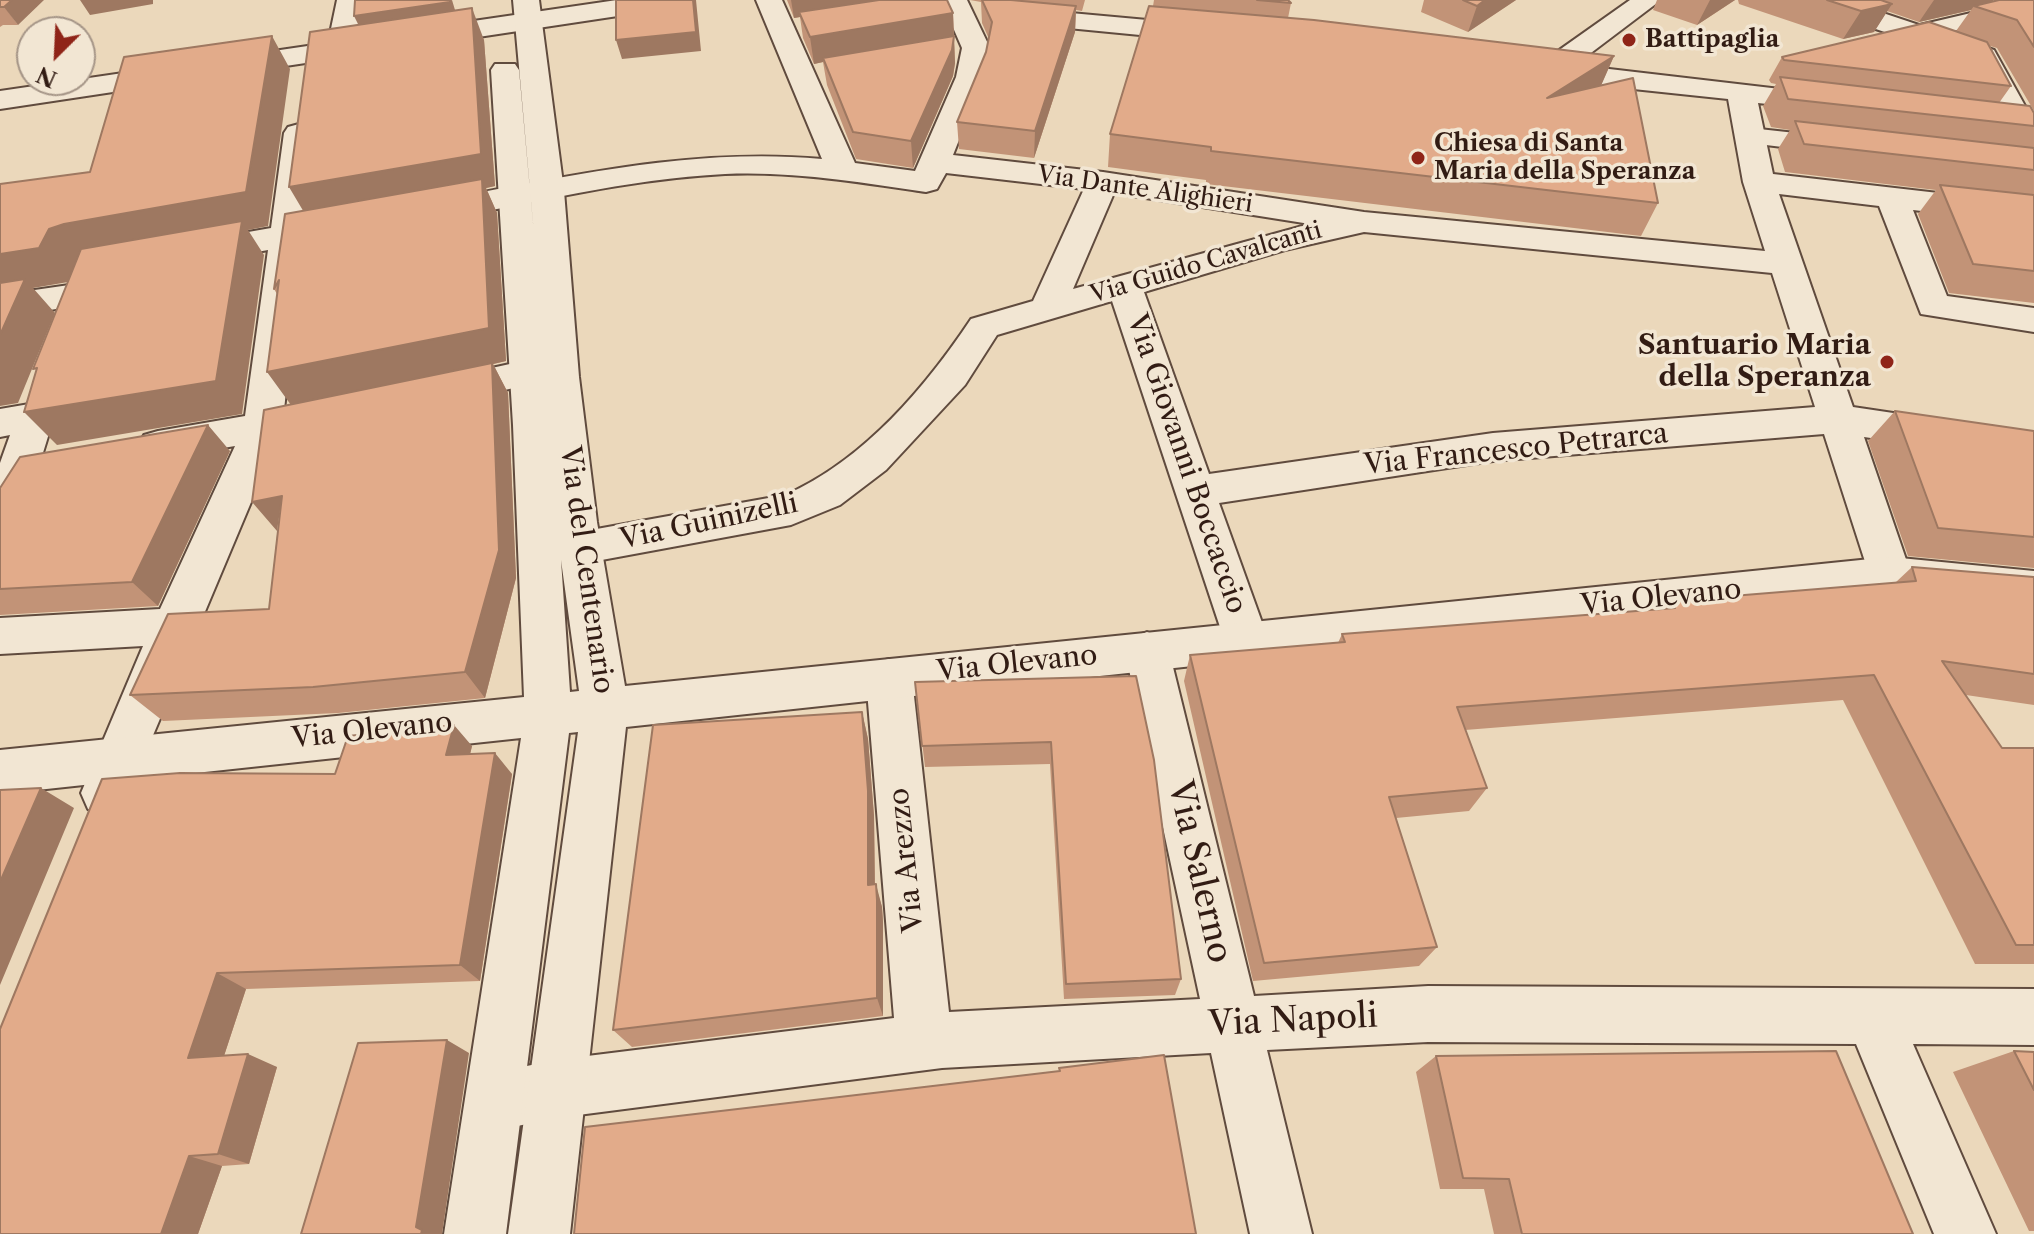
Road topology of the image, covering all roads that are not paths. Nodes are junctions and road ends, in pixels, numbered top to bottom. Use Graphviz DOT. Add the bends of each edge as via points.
graph roads {
  1 [pos="350,0"];
  2 [pos="671,0"];
  3 [pos="769,0"];
  4 [pos="1180,0"];
  5 [pos="1648,0"];
  6 [pos="1817,0"];
  7 [pos="2012,0"];
  8 [pos="950,6"];
  9 [pos="514,13"];
  10 [pos="811,26"];
  11 [pos="781,31"];
  12 [pos="1915,33"];
  13 [pos="1871,44"];
  14 [pos="976,48"];
  15 [pos="341,51"];
  16 [pos="947,53"];
  17 [pos="1766,68"];
  18 [pos="830,72"];
  19 [pos="801,77"];
  20 [pos="306,80"];
  21 [pos="1691,86"];
  22 [pos="1741,92"];
  23 [pos="0,100"];
  24 [pos="1859,105"];
  25 [pos="1982,119"];
  26 [pos="1750,136"];
  27 [pos="2029,147"];
  28 [pos="1860,149"];
  29 [pos="935,162"];
  30 [pos="842,170"];
  31 [pos="1103,182"];
  32 [pos="1759,182"];
  33 [pos="532,195"];
  34 [pos="1892,197"];
  35 [pos="2034,214"];
  36 [pos="1364,222"];
  37 [pos="285,235"];
  38 [pos="166,257"];
  39 [pos="1789,264"];
  40 [pos="1124,286"];
  41 [pos="1054,294"];
  42 [pos="0,307"];
  43 [pos="2034,320"];
  44 [pos="67,335"];
  45 [pos="528,373"];
  46 [pos="403,399"];
  47 [pos="27,410"];
  48 [pos="326,415"];
  49 [pos="1839,419"];
  50 [pos="263,428"];
  51 [pos="2034,448"];
  52 [pos="125,451"];
  53 [pos="64,461"];
  54 [pos="9,484"];
  55 [pos="1195,491"];
  56 [pos="580,548"];
  57 [pos="1890,574"];
  58 [pos="2034,588"];
  59 [pos="174,626"];
  60 [pos="0,636"];
  61 [pos="1247,642"];
  62 [pos="1147,651"];
  63 [pos="889,678"];
  64 [pos="605,707"];
  65 [pos="548,712"];
  66 [pos="119,758"];
  67 [pos="0,772"];
  68 [pos="91,830"];
  69 [pos="1873,1017"];
  70 [pos="2034,1017"];
  71 [pos="1235,1024"];
  72 [pos="924,1043"];
  73 [pos="555,1089"];
  74 [pos="494,1102"];
  75 [pos="475,1234"];
  76 [pos="539,1234"];
  77 [pos="1281,1234"];
  78 [pos="1965,1234"];
  1 -- 15 [label="street"];
  2 -- 9 [label="street"];
  3 -- 11 [label="street"];
  4 -- 8 [label="street" via="1216,34"];
  5 -- 21 [label="street" via="1534,69"];
  6 -- 12 [label="street"];
  7 -- 12 [label="street" via="1996,14"];
  8 -- 14 [label="street"];
  9 -- 15 [label="street"];
  9 -- 33 [label="street, Via del Centenario"];
  10 -- 11 [label="street"];
  11 -- 19 [label="street"];
  12 -- 13 [label="street"];
  12 -- 27 [label="street" via="1984,56"];
  14 -- 16 [label="street"];
  14 -- 29 [label="street" via="970,77"];
  15 -- 20 [label="street"];
  17 -- 21 [label="street"];
  18 -- 19 [label="street"];
  19 -- 30 [label="street"];
  20 -- 23 [label="street"];
  20 -- 37 [label="street"];
  21 -- 22 [label="street"];
  22 -- 24 [label="street"];
  22 -- 26 [label="street"];
  25 -- 27 [label="street"];
  26 -- 28 [label="street"];
  26 -- 32 [label="street"];
  29 -- 30 [label="street" via="926,182"];
  29 -- 31 [label="street, Via Dante Alighieri"];
  30 -- 33 [label="street" via="725,165"];
  31 -- 36 [label="street, Via Dante Alighieri"];
  31 -- 41 [label="street"];
  32 -- 34 [label="street"];
  32 -- 39 [label="street"];
  33 -- 37 [label="street"];
  33 -- 45 [label="street, Via del Centenario"];
  33 -- 56 [label="street, Via del Centenario"];
  34 -- 35 [label="street"];
  34 -- 43 [label="street" via="1933,306"];
  36 -- 39 [label="street, Via Dante Alighieri"];
  36 -- 40 [label="street, Via Guido Cavalcanti"];
  37 -- 38 [label="street"];
  37 -- 50 [label="street"];
  39 -- 49 [label="street"];
  40 -- 41 [label="street, Via Guido Cavalcanti"];
  40 -- 55 [label="street, Via Giovanni Boccaccio"];
  41 -- 56 [label="street, Via Guinizelli" via="984,327 942,386 872,460 826,494 791,509"];
  42 -- 44 [label="street" via="94,278"];
  45 -- 46 [label="street"];
  45 -- 65 [label="street, Via del Centenario"];
  47 -- 54 [label="street"];
  48 -- 50 [label="street"];
  49 -- 51 [label="street, Via Francesco Petrarca"];
  49 -- 55 [label="street, Via Francesco Petrarca" via="1493,447"];
  49 -- 57 [label="street"];
  50 -- 52 [label="street"];
  50 -- 59 [label="street"];
  53 -- 54 [label="street"];
  55 -- 61 [label="street, Via Giovanni Boccaccio"];
  56 -- 64 [label="street, Via del Centenario"];
  57 -- 58 [label="street, Via Olevano"];
  57 -- 61 [label="street, Via Olevano"];
  59 -- 60 [label="street"];
  59 -- 66 [label="street"];
  61 -- 62 [label="street, Via Olevano"];
  62 -- 63 [label="street, Via Olevano"];
  62 -- 71 [label="street, Via Salerno"];
  63 -- 64 [label="street, Via Olevano"];
  63 -- 72 [label="street, Via Arezzo"];
  64 -- 65 [label="street, Via Olevano"];
  64 -- 73 [label="street, Via del Centenario"];
  65 -- 66 [label="street, Via Olevano"];
  65 -- 74 [label="street, Via del Centenario"];
  66 -- 67 [label="street, Via Olevano"];
  66 -- 68 [label="street"];
  69 -- 70 [label="street, Via Napoli"];
  69 -- 71 [label="street, Via Napoli" via="1428,1014"];
  69 -- 78 [label="street"];
  71 -- 72 [label="street, Via Napoli"];
  71 -- 77 [label="street, Via Salerno"];
  72 -- 73 [label="street, Via Napoli"];
  73 -- 74 [label="street, Via Napoli"];
  73 -- 76 [label="street, Via del Centenario"];
  74 -- 75 [label="street, Via del Centenario"];
}
